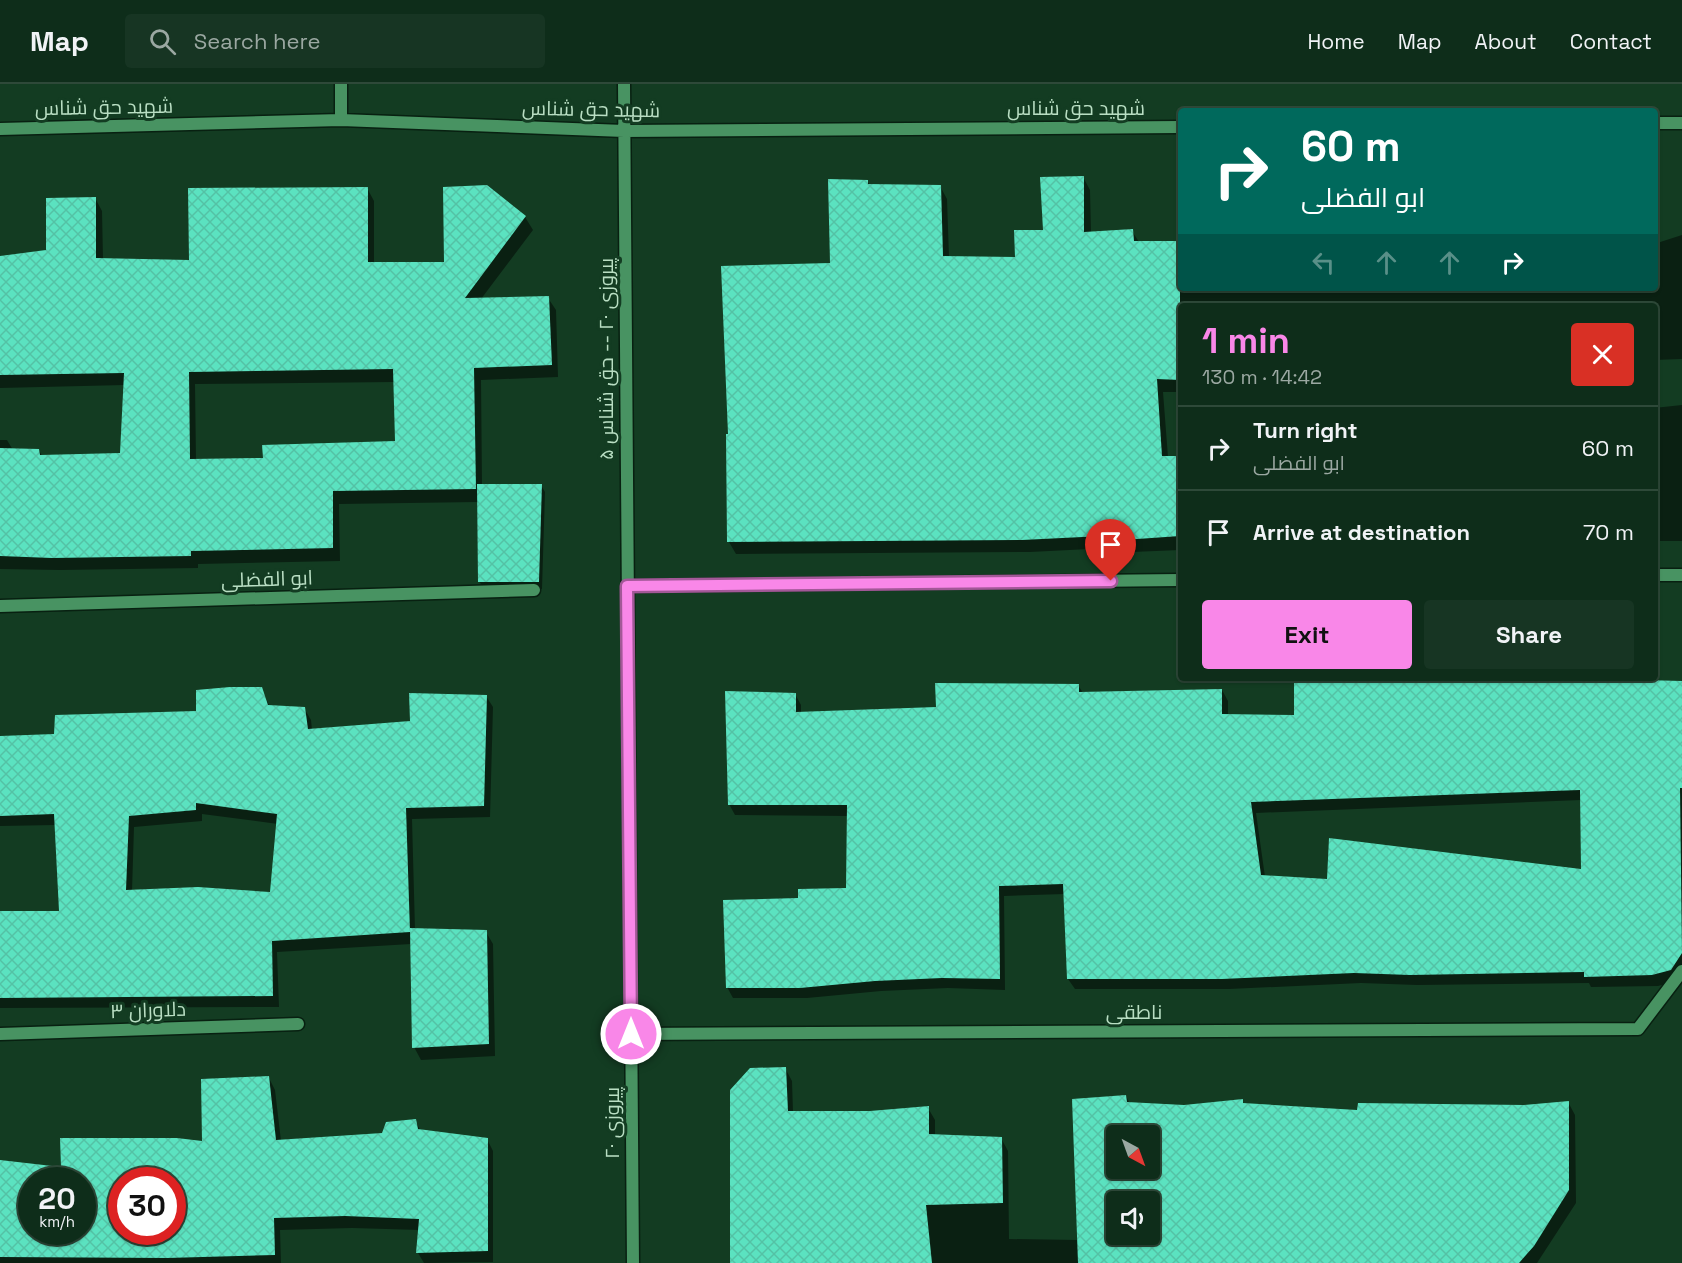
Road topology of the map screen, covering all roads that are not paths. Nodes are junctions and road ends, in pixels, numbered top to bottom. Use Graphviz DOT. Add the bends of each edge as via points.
graph roads {
  1 [pos="341,84"];
  2 [pos="624,84"];
  3 [pos="341,120"];
  4 [pos="1658,123"];
  5 [pos="1682,123"];
  6 [pos="1178,127"];
  7 [pos="0,129"];
  8 [pos="624,131"];
  9 [pos="1658,575"];
  10 [pos="1682,575"];
  11 [pos="1178,580"];
  12 [pos="627,586"];
  13 [pos="534,590"];
  14 [pos="0,606"];
  15 [pos="1682,970"];
  16 [pos="298,1024"];
  17 [pos="0,1034"];
  18 [pos="631,1034"];
  19 [pos="633,1263"];
  1 -- 3 [label="street"];
  2 -- 8 [label="street, پیروزی ۲۰ -- حق شناس ۵"];
  3 -- 7 [label="street, شهید حق شناس"];
  3 -- 8 [label="street, شهید حق شناس"];
  4 -- 5 [label="street"];
  6 -- 8 [label="street, شهید حق شناس"];
  8 -- 12 [label="street, پیروزی ۲۰ -- حق شناس ۵"];
  9 -- 10 [label="street"];
  11 -- 12 [label="street"];
  12 -- 18 [label="street, پیروزی ۲۰"];
  13 -- 14 [label="street, ابو الفضلی"];
  15 -- 18 [label="street, ناطقی" via="1638,1029"];
  16 -- 17 [label="street, دلاوران ۳"];
  18 -- 19 [label="street, پیروزی ۲۰"];
}
